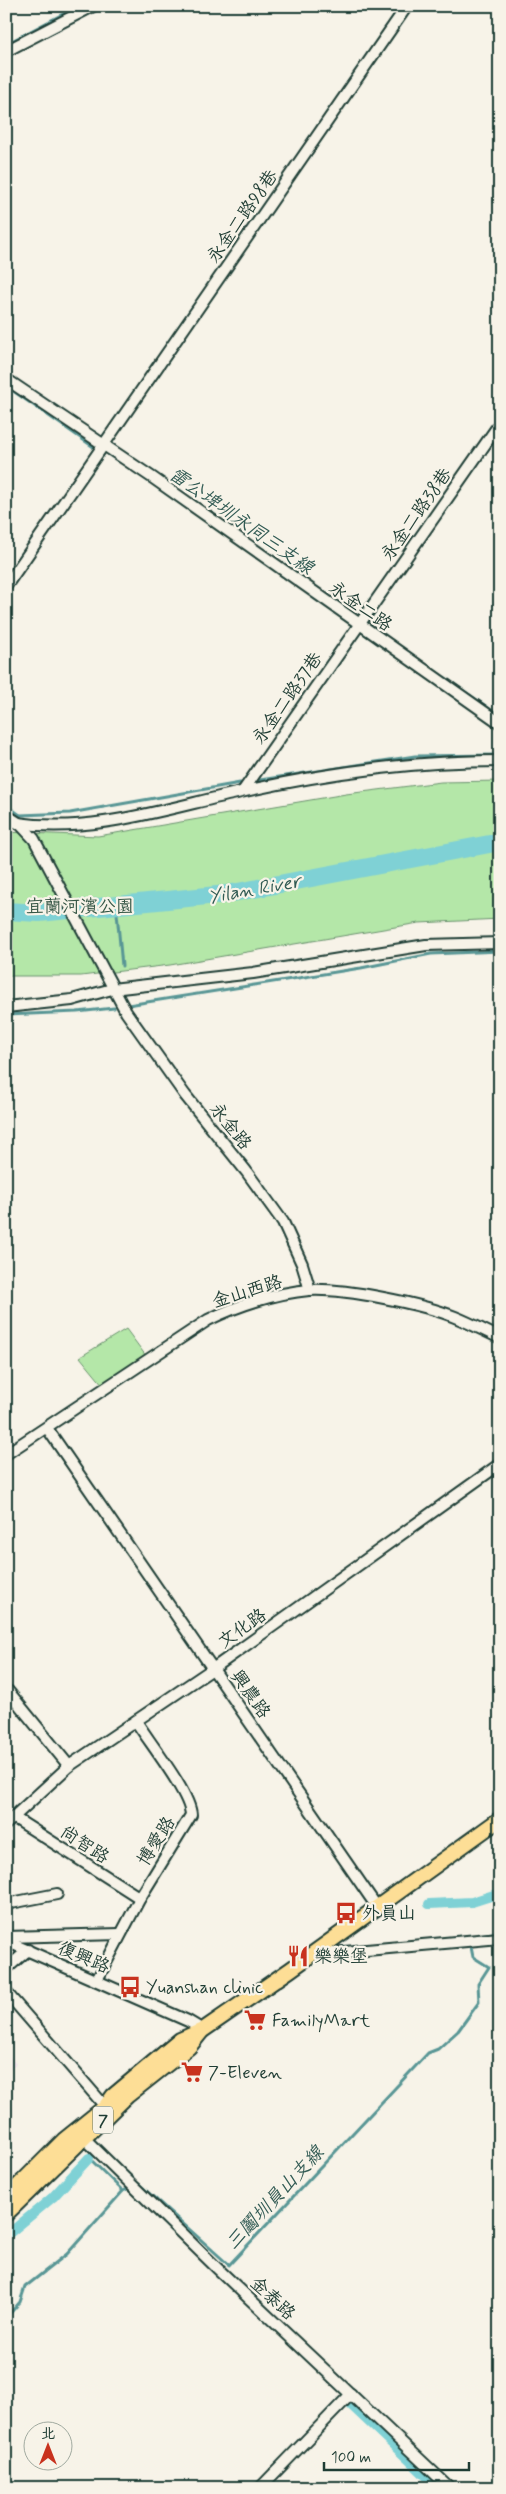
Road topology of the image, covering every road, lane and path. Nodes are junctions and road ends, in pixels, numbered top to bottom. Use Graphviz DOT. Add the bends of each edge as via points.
graph roads {
  1 [pos="92,6"];
  2 [pos="407,6"];
  3 [pos="6,51"];
  4 [pos="6,379"];
  5 [pos="500,423"];
  6 [pos="104,445"];
  7 [pos="6,586"];
  8 [pos="359,624"];
  9 [pos="500,723"];
  10 [pos="500,761"];
  11 [pos="243,791"];
  12 [pos="6,815"];
  13 [pos="6,821"];
  14 [pos="20,824"];
  15 [pos="500,943"];
  16 [pos="112,989"];
  17 [pos="6,1007"];
  18 [pos="310,1290"];
  19 [pos="500,1338"];
  20 [pos="47,1428"];
  21 [pos="6,1454"];
  22 [pos="500,1464"];
  23 [pos="214,1668"];
  24 [pos="8,1691"];
  25 [pos="136,1721"];
  26 [pos="69,1766"];
  27 [pos="500,1819"];
  28 [pos="10,1820"];
  29 [pos="56,1894"];
  30 [pos="140,1898"];
  31 [pos="6,1904"];
  32 [pos="377,1906"];
  33 [pos="120,1934"];
  34 [pos="6,1937"];
  35 [pos="500,1938"];
  36 [pos="6,1941"];
  37 [pos="28,1950"];
  38 [pos="310,1956"];
  39 [pos="6,1969"];
  40 [pos="97,1980"];
  41 [pos="6,1992"];
  42 [pos="202,2030"];
  43 [pos="108,2110"];
  44 [pos="80,2134"];
  45 [pos="6,2198"];
  46 [pos="6,2214"];
  47 [pos="351,2394"];
  48 [pos="260,2488"];
  49 [pos="450,2488"];
  1 -- 3 [label="street"];
  2 -- 6 [label="street, 永金二路98巷"];
  4 -- 6 [label="street, 永金二路"];
  5 -- 8 [label="street, 永金二路38巷"];
  6 -- 7 [label="street, 永金二路98巷"];
  6 -- 8 [label="street, 永金二路"];
  8 -- 9 [label="street, 永金二路"];
  8 -- 11 [label="street, 永金二路37巷"];
  10 -- 11 [label="street" via="394,767"];
  11 -- 14 [label="street" via="109,822 74,826"];
  12 -- 14 [label="street, 永金路"];
  13 -- 14 [label="street"];
  14 -- 16 [label="street, 永金路" via="34,839"];
  15 -- 16 [label="street" via="426,945 253,973"];
  16 -- 17 [label="street" via="72,1000"];
  16 -- 18 [label="street, 永金路" via="160,1061 283,1222"];
  18 -- 19 [label="street, 金山西路" via="353,1293 425,1308 455,1317"];
  18 -- 20 [label="street, 金山西路" via="229,1310 208,1320"];
  20 -- 21 [label="street, 金山西路"];
  20 -- 23 [label="street, 興農路"];
  22 -- 23 [label="street, 文化路"];
  23 -- 25 [label="street, 文化路"];
  23 -- 32 [label="street, 興農路"];
  24 -- 26 [label="street"];
  25 -- 26 [label="street, 文化路"];
  25 -- 30 [label="street, 博愛路" via="182,1791 191,1815"];
  26 -- 28 [label="street, 文化路"];
  27 -- 32 [label="main road, 7"];
  28 -- 30 [label="street, 尚智路"];
  29 -- 31 [label="street"];
  30 -- 33 [label="street, 博愛路"];
  32 -- 38 [label="main road, 7"];
  33 -- 34 [label="street"];
  33 -- 40 [label="street, 博愛路"];
  35 -- 38 [label="street"];
  36 -- 37 [label="street, 復興路"];
  37 -- 39 [label="street"];
  37 -- 40 [label="street, 復興路"];
  38 -- 42 [label="main road, 7"];
  40 -- 42 [label="street, 復興路"];
  41 -- 43 [label="street"];
  42 -- 43 [label="main road, 7" via="180,2040 113,2096"];
  43 -- 44 [label="main road, 7"];
  44 -- 45 [label="main road, 7"];
  44 -- 46 [label="main road, 7"];
  44 -- 47 [label="street, 金泰路" via="218,2270"];
  47 -- 48 [label="street"];
  47 -- 49 [label="street, 金泰路"];
}
